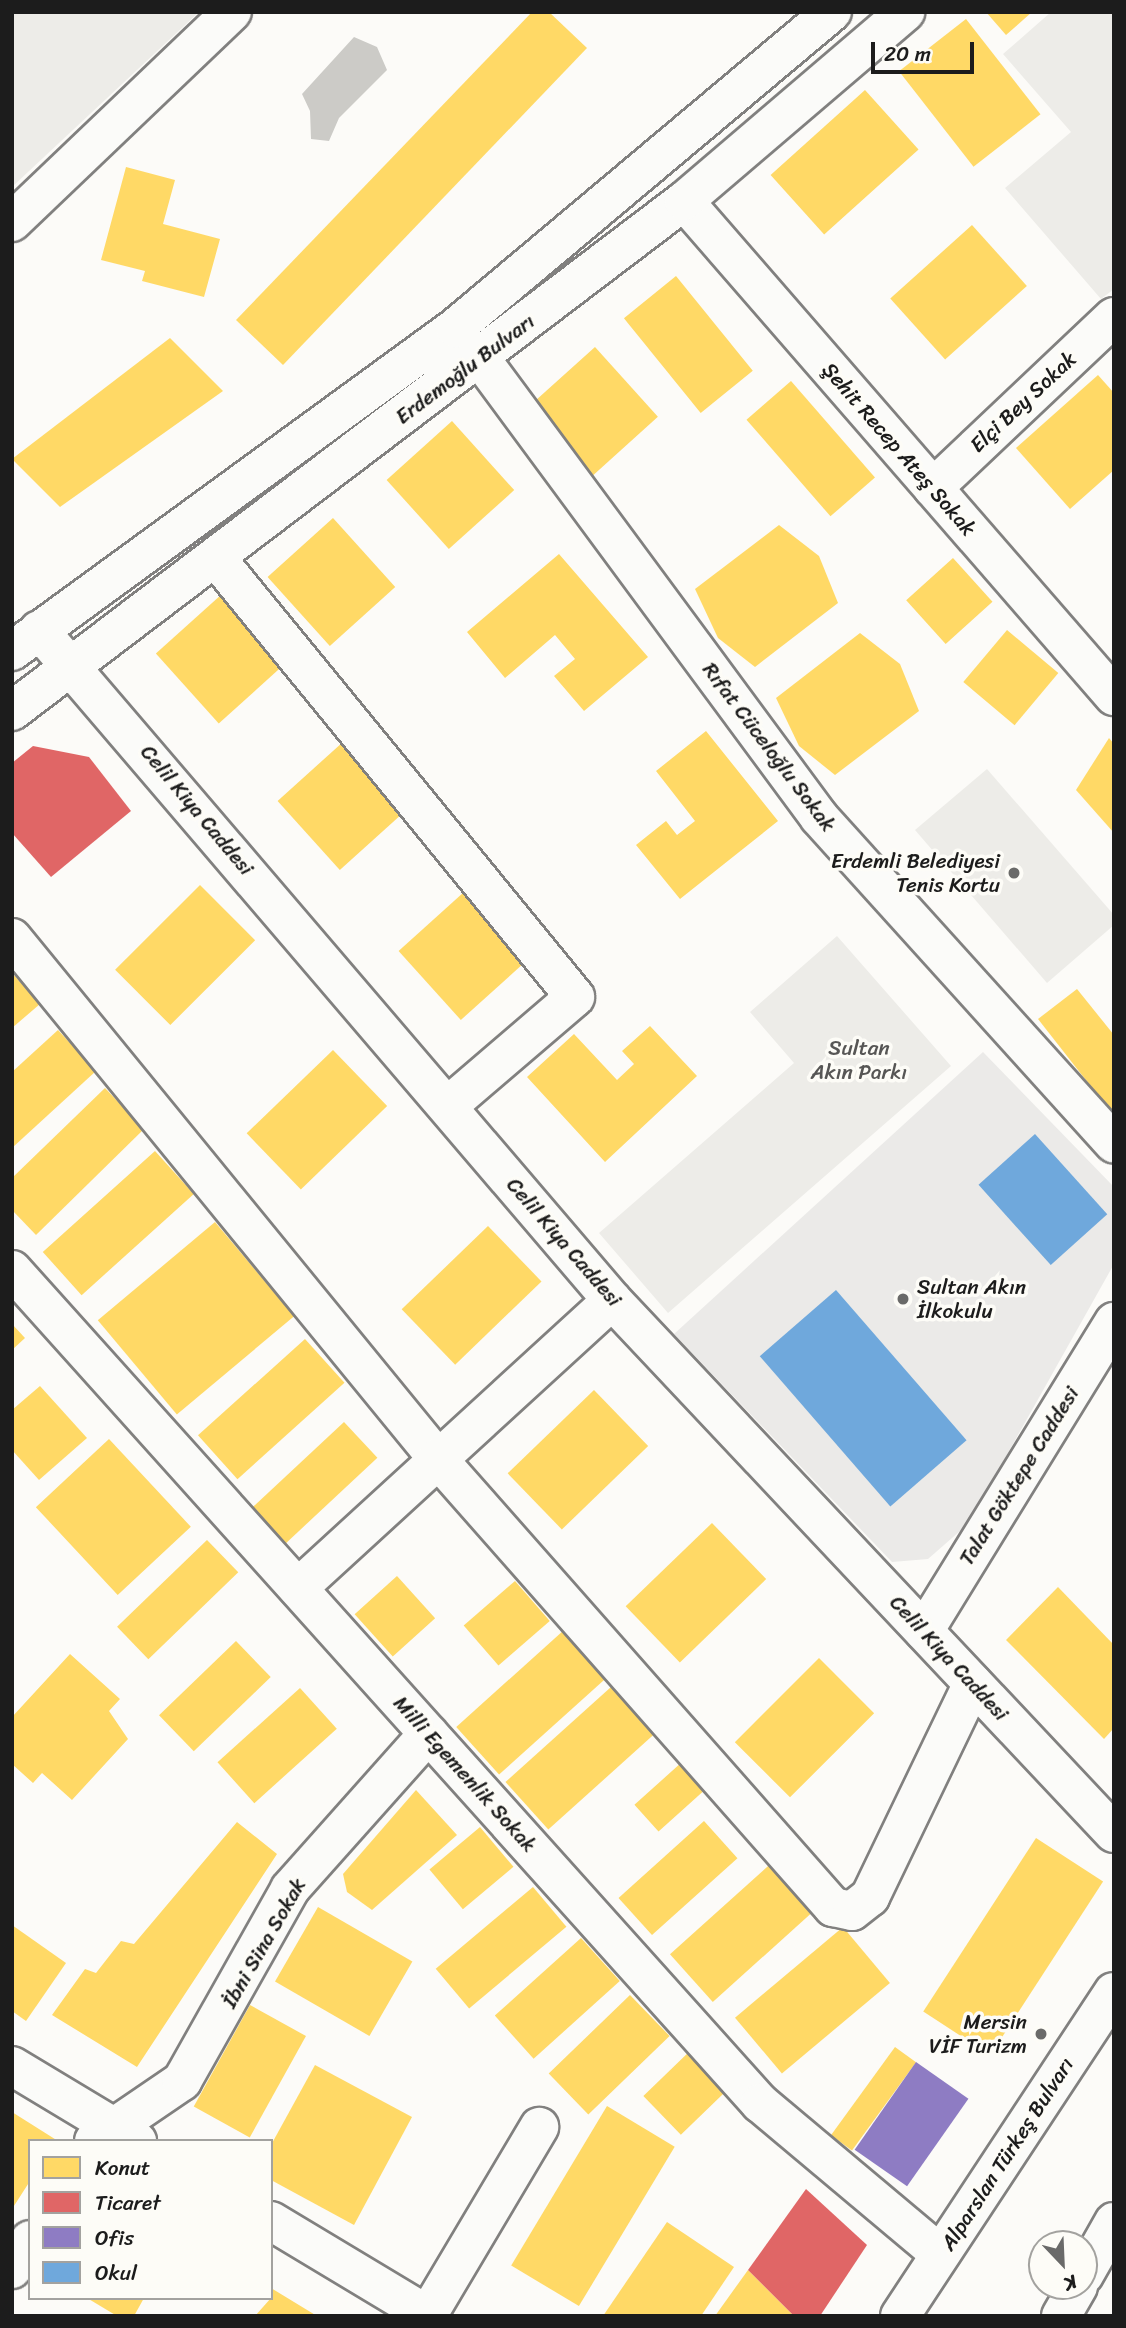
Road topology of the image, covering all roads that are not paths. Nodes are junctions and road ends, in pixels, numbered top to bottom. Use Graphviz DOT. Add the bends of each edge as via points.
graph roads {
  1 [pos="233,12"];
  2 [pos="832,12"];
  3 [pos="905,12"];
  4 [pos="684,201"];
  5 [pos="12,222"];
  6 [pos="1114,317"];
  7 [pos="480,358"];
  8 [pos="933,488"];
  9 [pos="216,558"];
  10 [pos="26,640"];
  11 [pos="71,664"];
  12 [pos="1114,696"];
  13 [pos="12,711"];
  14 [pos="12,938"];
  15 [pos="448,1106"];
  16 [pos="1114,1144"];
  17 [pos="12,1270"];
  18 [pos="612,1300"];
  19 [pos="1114,1322"];
  20 [pos="437,1458"];
  21 [pos="298,1588"];
  22 [pos="924,1631"];
  23 [pos="973,1683"];
  24 [pos="428,1734"];
  25 [pos="1114,1832"];
  26 [pos="1114,1992"];
  27 [pos="12,2066"];
  28 [pos="539,2127"];
  29 [pos="114,2135"];
  30 [pos="273,2222"];
  31 [pos="1114,2222"];
  32 [pos="28,2243"];
  33 [pos="1098,2250"];
  34 [pos="940,2254"];
  35 [pos="12,2269"];
  36 [pos="1070,2300"];
  37 [pos="428,2316"];
  38 [pos="900,2316"];
  39 [pos="1061,2316"];
  1 -- 5 [label="main road"];
  2 -- 10 [label="main road, Erdemoğlu Bulvarı" via="455,328"];
  3 -- 4 [label="main road, Erdemoğlu Bulvarı"];
  4 -- 7 [label="main road, Erdemoğlu Bulvarı"];
  4 -- 8 [label="main road, Şehit Recep Ateş Sokak"];
  6 -- 8 [label="main road, Elçi Bey Sokak"];
  7 -- 9 [label="main road, Erdemoğlu Bulvarı"];
  7 -- 16 [label="main road, Rıfat Cüceloğlu Sokak" via="819,817"];
  8 -- 12 [label="main road, Şehit Recep Ateş Sokak"];
  9 -- 11 [label="main road, Erdemoğlu Bulvarı"];
  9 -- 15 [label="main road" via="575,997"];
  10 -- 11 [label="main road, Celil Kiya Caddesi"];
  11 -- 13 [label="main road, Erdemoğlu Bulvarı"];
  11 -- 15 [label="main road, Celil Kiya Caddesi"];
  14 -- 20 [label="main road"];
  15 -- 18 [label="main road, Celil Kiya Caddesi"];
  17 -- 21 [label="main road, Milli Egemenlik Sokak"];
  18 -- 20 [label="main road"];
  18 -- 22 [label="main road, Celil Kiya Caddesi"];
  19 -- 22 [label="main road, Talat Göktepe Caddesi"];
  20 -- 21 [label="main road"];
  20 -- 23 [label="main road" via="834,1907 852,1911 870,1897"];
  21 -- 24 [label="main road, Milli Egemenlik Sokak"];
  22 -- 23 [label="main road, Celil Kiya Caddesi"];
  23 -- 25 [label="main road, Celil Kiya Caddesi"];
  24 -- 29 [label="main road, İbni Sina Sokak" via="290,1889 182,2081"];
  24 -- 34 [label="main road, Milli Egemenlik Sokak" via="760,2103"];
  26 -- 34 [label="main road, Alparslan Türkeş Bulvarı"];
  27 -- 29 [label="main road"];
  28 -- 37 [label="main road"];
  30 -- 37 [label="main road"];
  31 -- 33 [label="main road"];
  32 -- 35 [label="main road"];
  34 -- 38 [label="main road, Alparslan Türkeş Bulvarı"];
  36 -- 39 [label="main road"];
}
